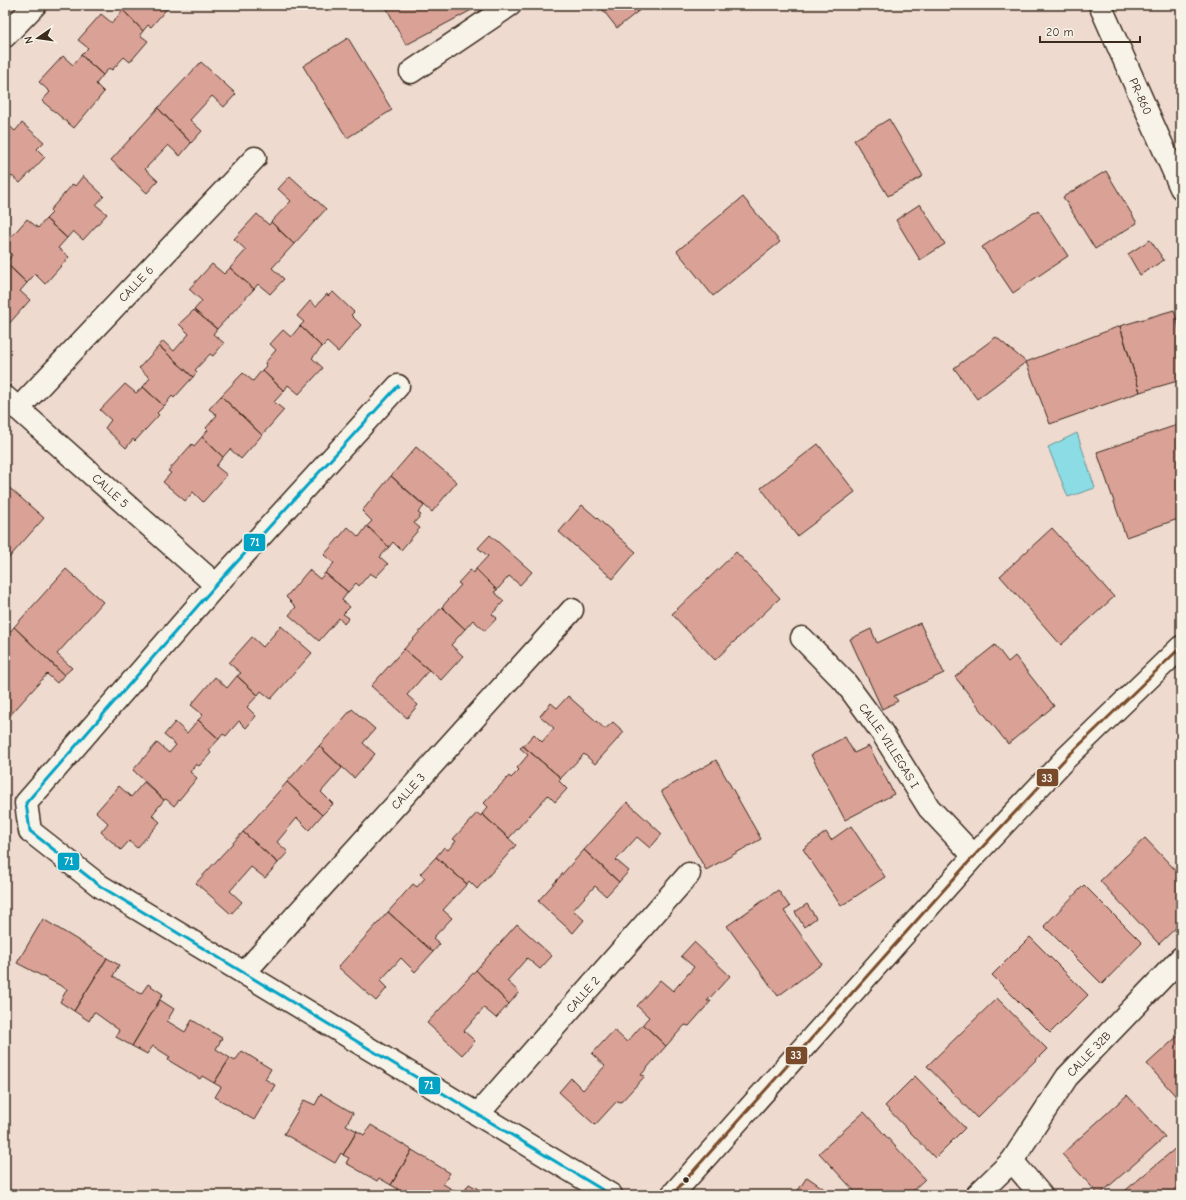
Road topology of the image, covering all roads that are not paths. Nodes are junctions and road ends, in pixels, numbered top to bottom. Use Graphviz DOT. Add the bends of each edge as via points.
graph roads {
  1 [pos="34,5"];
  2 [pos="510,5"];
  3 [pos="1100,5"];
  4 [pos="5,36"];
  5 [pos="411,72"];
  6 [pos="255,158"];
  7 [pos="1181,188"];
  8 [pos="398,386"];
  9 [pos="12,403"];
  10 [pos="216,586"];
  11 [pos="572,610"];
  12 [pos="802,638"];
  13 [pos="1181,647"];
  14 [pos="974,856"];
  15 [pos="689,874"];
  16 [pos="1181,958"];
  17 [pos="244,973"];
  18 [pos="478,1114"];
  19 [pos="1012,1161"];
  20 [pos="611,1195"];
  21 [pos="672,1195"];
  22 [pos="978,1195"];
  23 [pos="1041,1195"];
  1 -- 4 [label="street"];
  2 -- 5 [label="street"];
  3 -- 7 [label="street, PR-860 / PR-860"];
  6 -- 9 [label="street, CALLE 6"];
  8 -- 10 [label="street"];
  9 -- 10 [label="street, CALLE 5"];
  10 -- 17 [label="street" via="26,803 30,831 100,886"];
  11 -- 17 [label="street, CALLE 3"];
  12 -- 14 [label="street, CALLE VILLEGAS I" via="845,682 881,731 929,808"];
  13 -- 14 [label="street" via="1066,758"];
  14 -- 21 [label="street"];
  15 -- 18 [label="street, CALLE 2"];
  16 -- 19 [label="street, CALLE 32B" via="1066,1077"];
  17 -- 18 [label="street"];
  18 -- 20 [label="street"];
  19 -- 22 [label="street, CALLE 32B"];
  19 -- 23 [label="street"];
}
